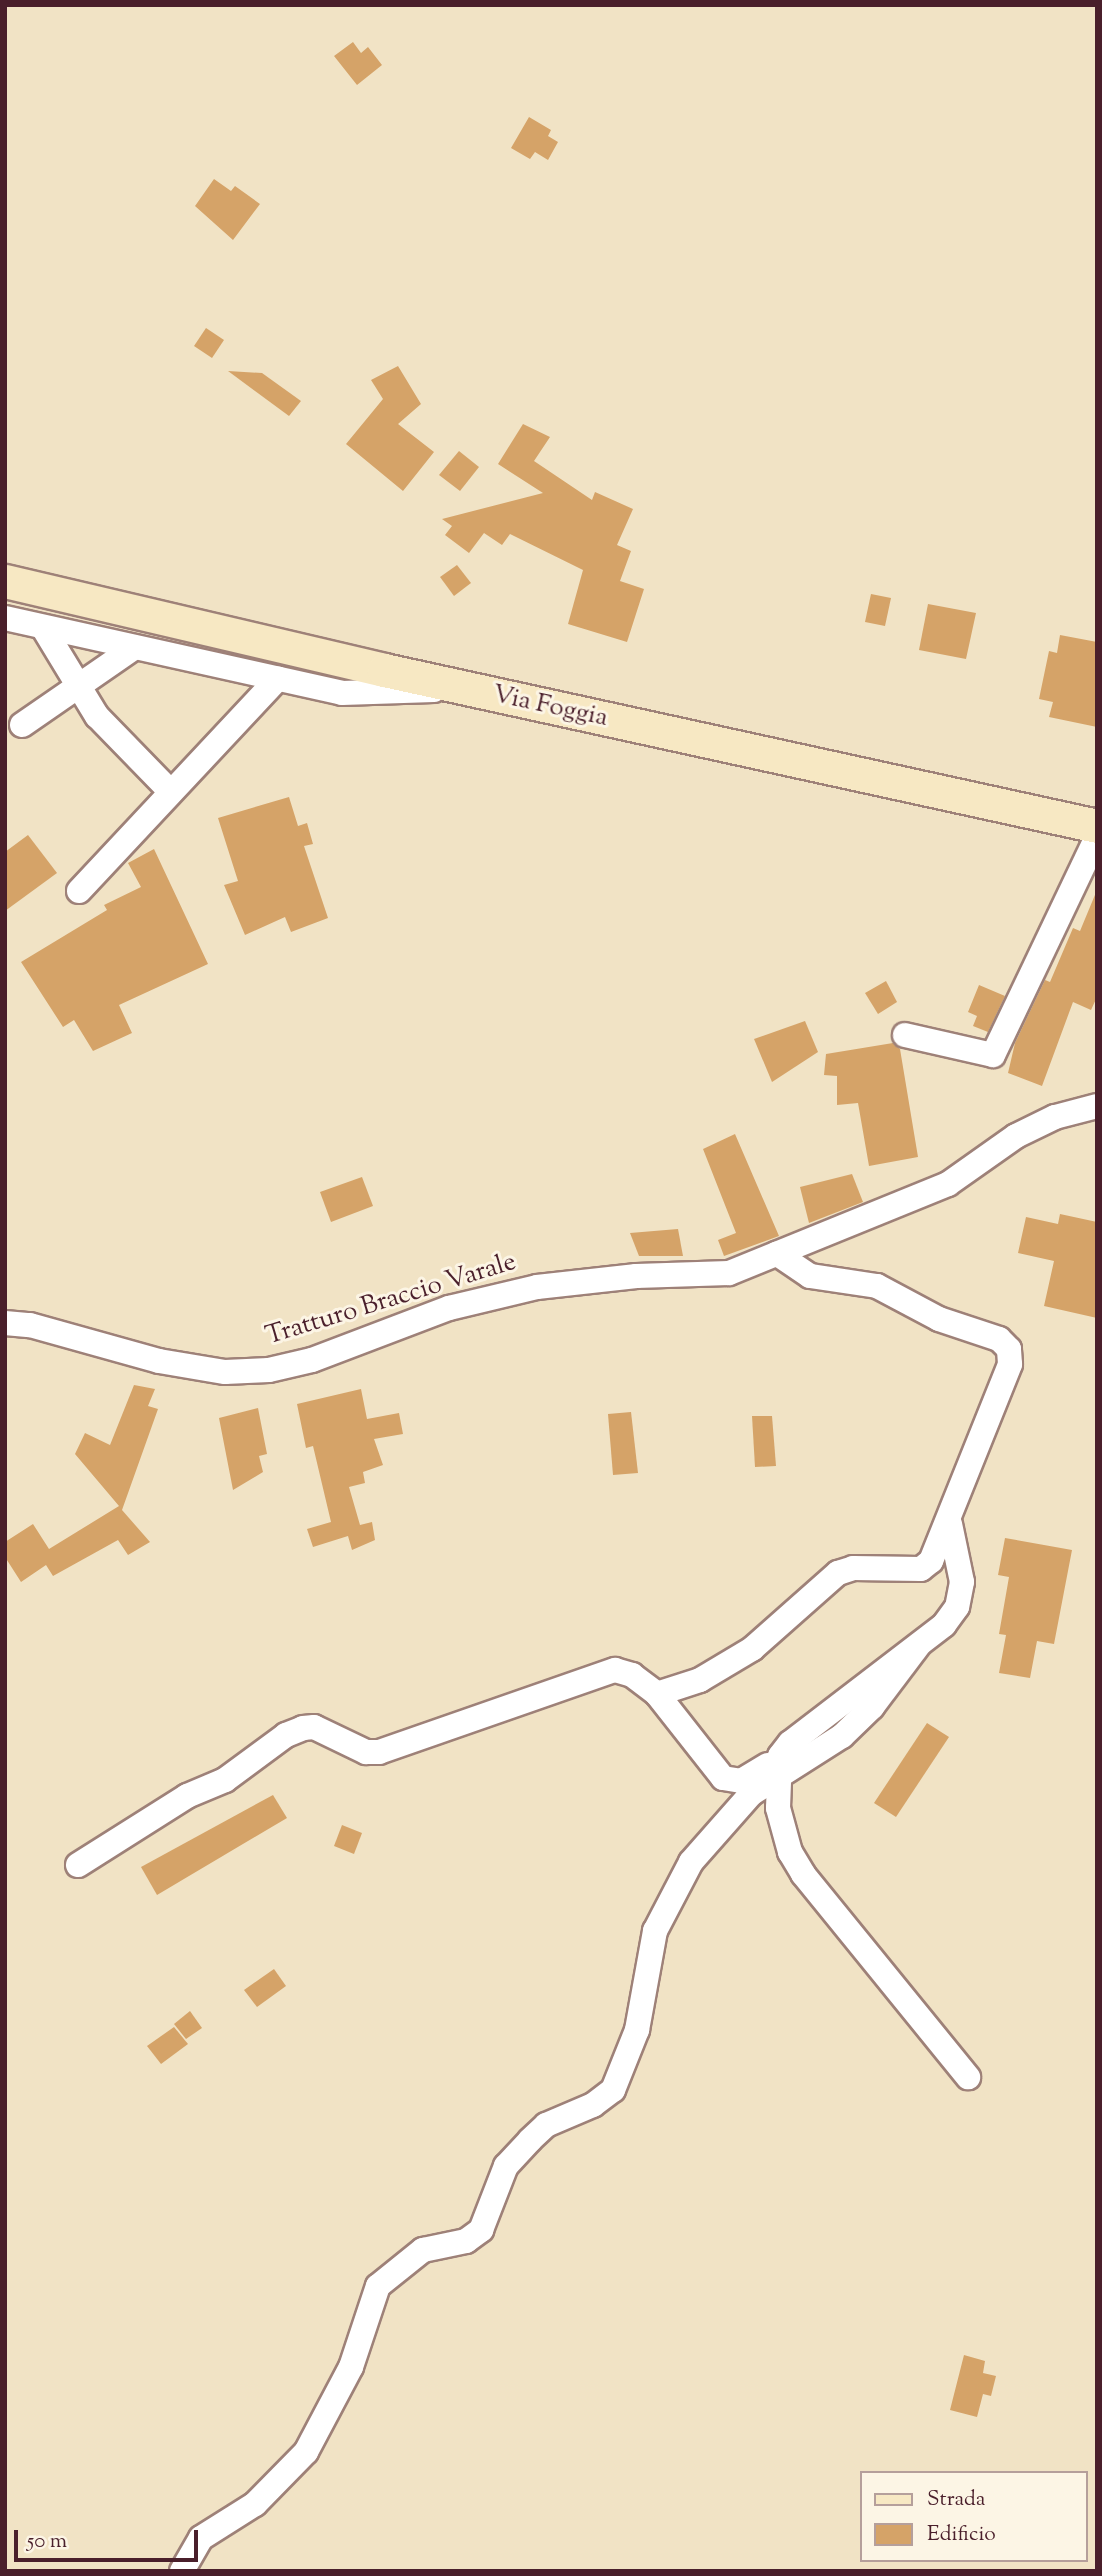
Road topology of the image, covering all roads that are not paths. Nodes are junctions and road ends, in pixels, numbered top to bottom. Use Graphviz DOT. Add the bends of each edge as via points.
graph roads {
  1 [pos="5,581"];
  2 [pos="5,618"];
  3 [pos="44,629"];
  4 [pos="135,647"];
  5 [pos="278,678"];
  6 [pos="80,688"];
  7 [pos="466,688"];
  8 [pos="22,725"];
  9 [pos="172,792"];
  10 [pos="1097,826"];
  11 [pos="1097,837"];
  12 [pos="79,891"];
  13 [pos="905,1035"];
  14 [pos="1097,1106"];
  15 [pos="777,1254"];
  16 [pos="5,1323"];
  17 [pos="950,1524"];
  18 [pos="657,1694"];
  19 [pos="779,1766"];
  20 [pos="78,1865"];
  21 [pos="968,2077"];
  22 [pos="182,2571"];
  1 -- 7 [label="main road, Via Foggia"];
  2 -- 3 [label="street"];
  3 -- 4 [label="street"];
  3 -- 6 [label="street"];
  4 -- 5 [label="street"];
  4 -- 6 [label="street"];
  5 -- 7 [label="street" via="342,693"];
  5 -- 9 [label="street"];
  6 -- 8 [label="street"];
  6 -- 9 [label="street" via="116,740"];
  7 -- 10 [label="main road, Via Foggia"];
  9 -- 12 [label="street"];
  11 -- 13 [label="street" via="993,1055"];
  14 -- 15 [label="street, Tratturo Braccio Varale" via="1055,1117 1016,1136 948,1184"];
  15 -- 16 [label="street, Tratturo Braccio Varale" via="729,1273 635,1276 537,1287 449,1308 312,1360 269,1370 225,1372 159,1361 30,1325"];
  15 -- 17 [label="street" via="810,1276 877,1286 939,1318 999,1339 1009,1349 1010,1364"];
  17 -- 18 [label="street" via="938,1552 921,1569 853,1568 838,1573 752,1649 700,1680"];
  17 -- 19 [label="street" via="962,1582 957,1607 944,1625 918,1646 815,1721"];
  18 -- 19 [label="street" via="713,1768 730,1782"];
  18 -- 20 [label="street" via="632,1675 615,1670 379,1752 366,1752 314,1727 303,1728 225,1780 187,1796"];
  19 -- 21 [label="street" via="784,1832 803,1874"];
  19 -- 22 [label="street" via="691,1862 670,1898 654,1931 637,2030 613,2090 593,2105 546,2125 530,2140 506,2166 481,2230 466,2241 423,2250 378,2286 351,2367 306,2452 255,2504 201,2538"];
}
